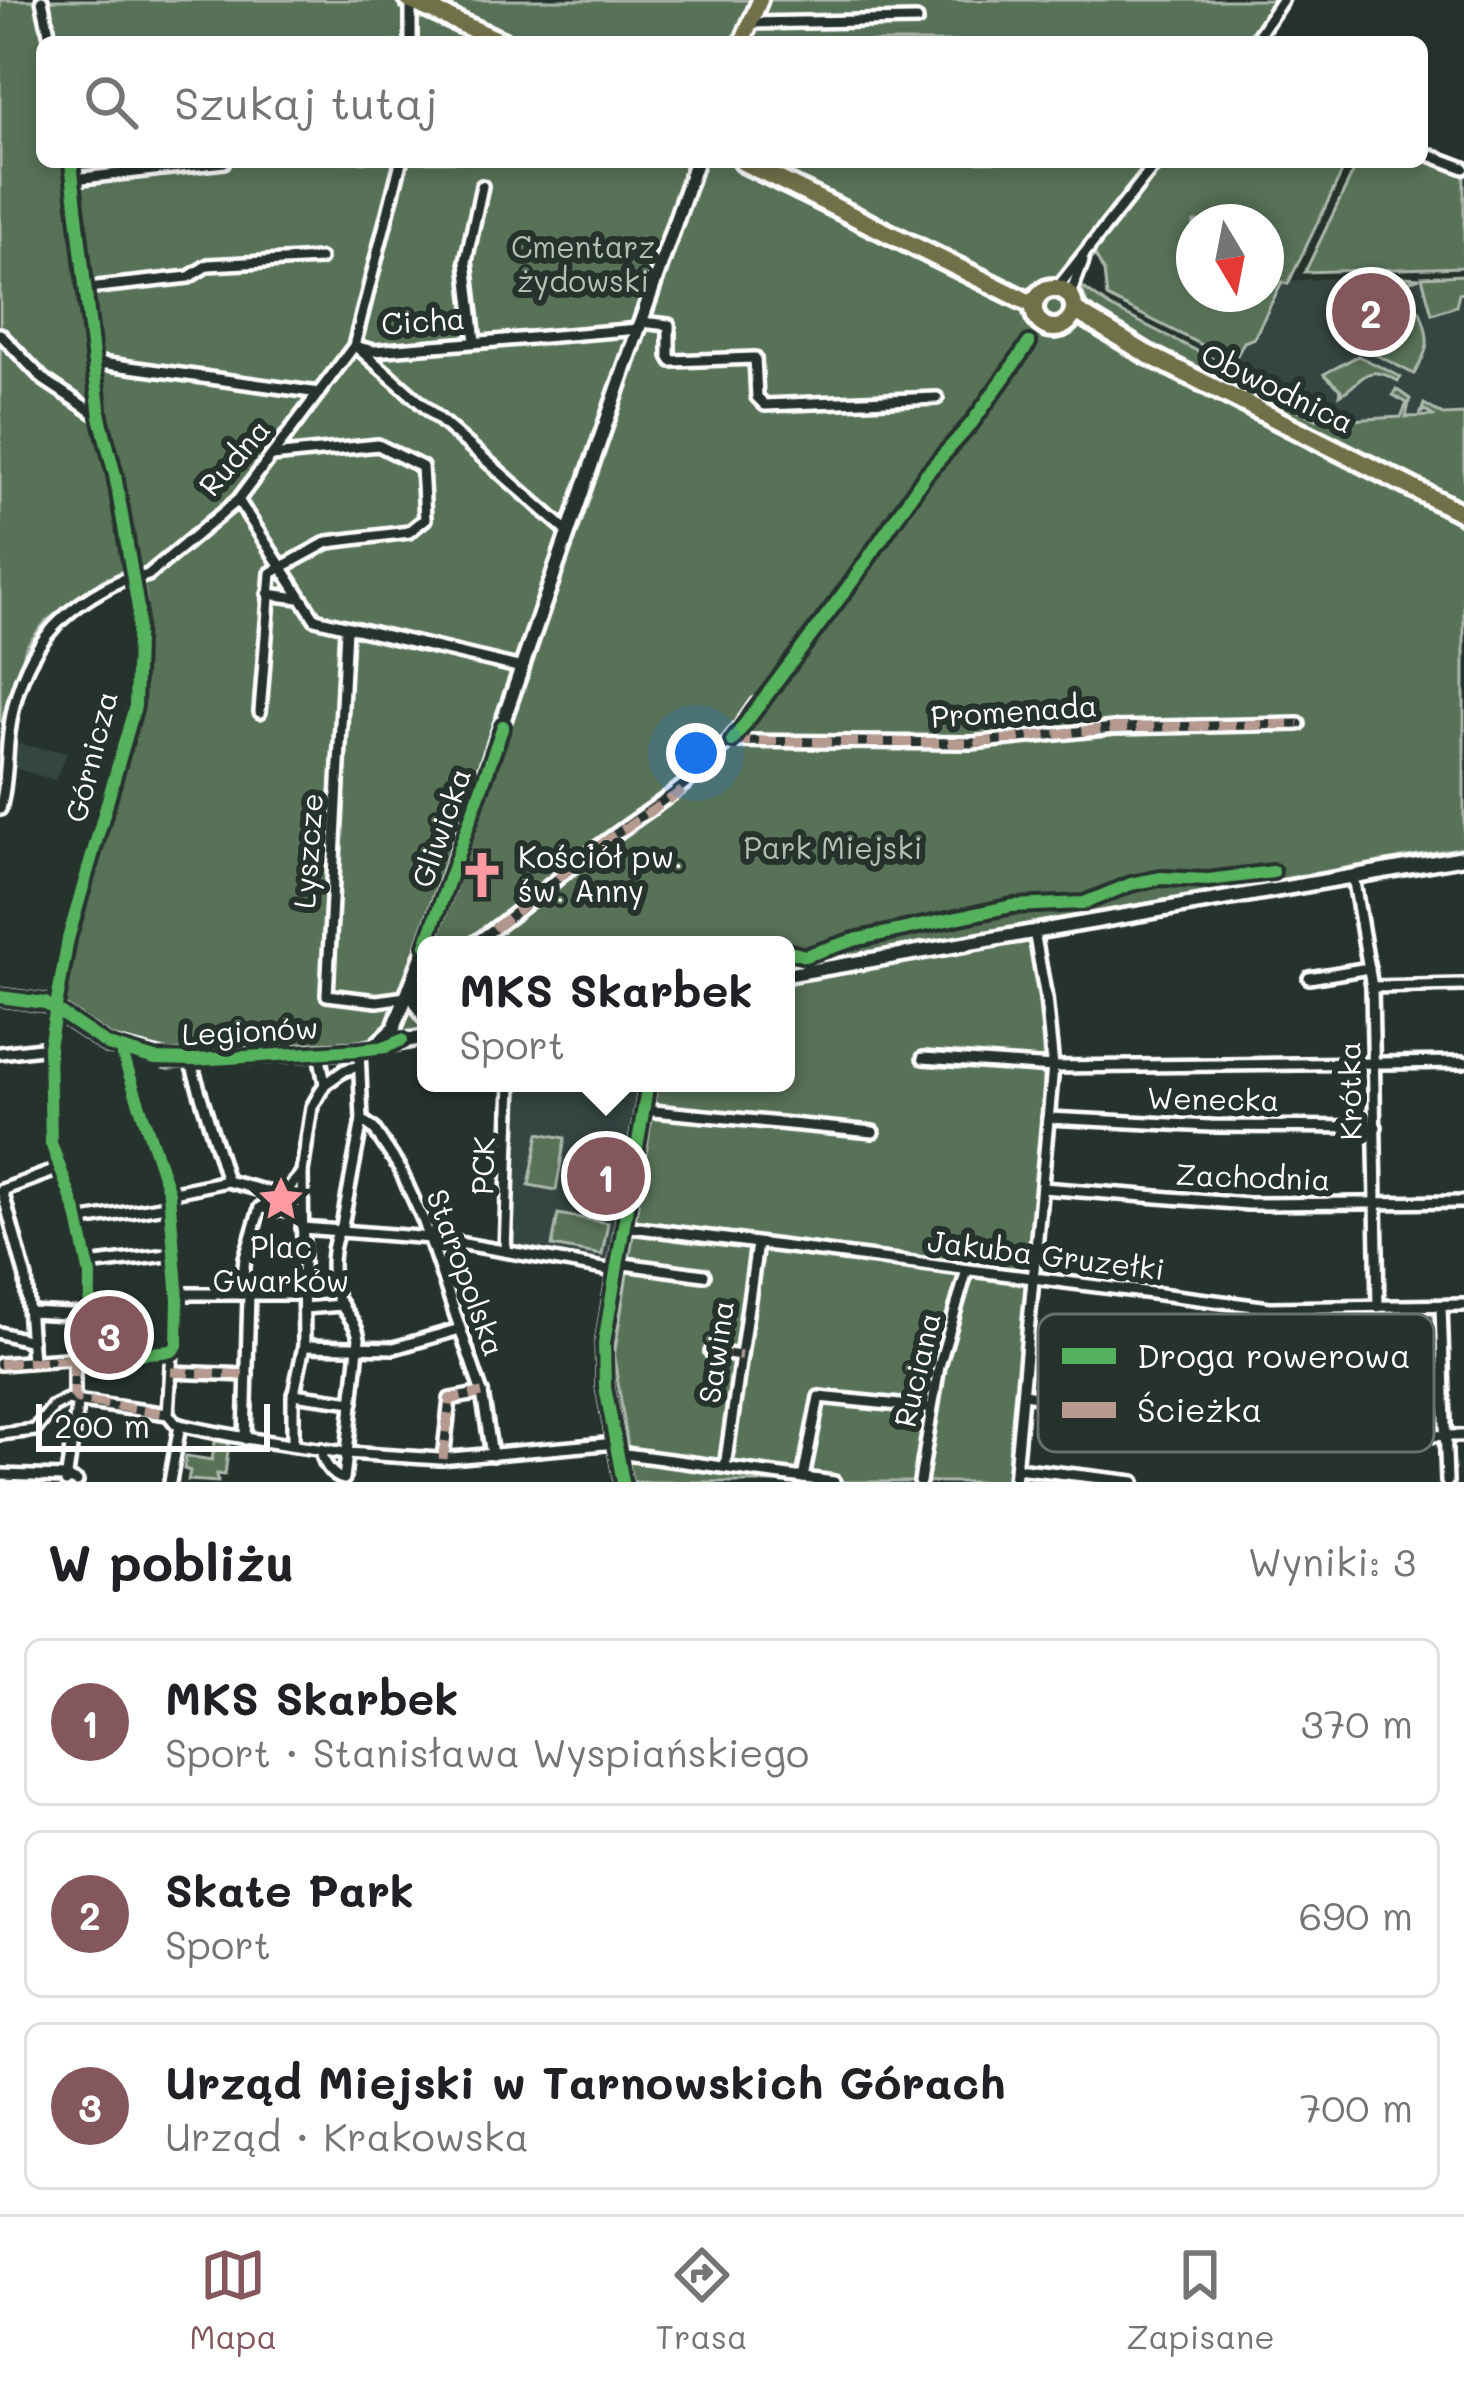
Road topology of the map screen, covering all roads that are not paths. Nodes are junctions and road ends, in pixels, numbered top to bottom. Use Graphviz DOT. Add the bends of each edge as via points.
graph roads {
  1 [pos="42,0"];
  2 [pos="410,0"];
  3 [pos="760,0"];
  4 [pos="1282,0"];
  5 [pos="430,8"];
  6 [pos="917,20"];
  7 [pos="749,22"];
  8 [pos="50,36"];
  9 [pos="411,36"];
  10 [pos="412,36"];
  11 [pos="492,36"];
  12 [pos="744,36"];
  13 [pos="1258,36"];
  14 [pos="1428,154"];
  15 [pos="72,168"];
  16 [pos="171,168"];
  17 [pos="400,168"];
  18 [pos="694,168"];
  19 [pos="757,168"];
  20 [pos="776,168"];
  21 [pos="1152,168"];
  22 [pos="1464,168"];
  23 [pos="74,179"];
  24 [pos="482,186"];
  25 [pos="1085,256"];
  26 [pos="320,259"];
  27 [pos="88,288"];
  28 [pos="1060,299"];
  29 [pos="640,326"];
  30 [pos="1102,328"];
  31 [pos="0,334"];
  32 [pos="475,342"];
  33 [pos="355,346"];
  34 [pos="93,362"];
  35 [pos="319,393"];
  36 [pos="937,398"];
  37 [pos="100,417"];
  38 [pos="272,456"];
  39 [pos="1395,479"];
  40 [pos="238,500"];
  41 [pos="1464,514"];
  42 [pos="568,531"];
  43 [pos="280,567"];
  44 [pos="131,578"];
  45 [pos="268,594"];
  46 [pos="299,598"];
  47 [pos="346,629"];
  48 [pos="522,668"];
  49 [pos="756,704"];
  50 [pos="260,712"];
  51 [pos="1299,724"];
  52 [pos="5,728"];
  53 [pos="732,741"];
  54 [pos="0,809"];
  55 [pos="1464,857"];
  56 [pos="1353,876"];
  57 [pos="1034,931"];
  58 [pos="429,936"];
  59 [pos="484,936"];
  60 [pos="1369,968"];
  61 [pos="795,973"];
  62 [pos="1309,978"];
  63 [pos="1464,986"];
  64 [pos="1372,987"];
  65 [pos="0,998"];
  66 [pos="55,1009"];
  67 [pos="413,1009"];
  68 [pos="398,1034"];
  69 [pos="417,1040"];
  70 [pos="49,1047"];
  71 [pos="366,1049"];
  72 [pos="121,1051"];
  73 [pos="0,1053"];
  74 [pos="319,1053"];
  75 [pos="140,1056"];
  76 [pos="923,1058"];
  77 [pos="190,1060"];
  78 [pos="1464,1062"];
  79 [pos="1375,1063"];
  80 [pos="359,1066"];
  81 [pos="1053,1067"];
  82 [pos="131,1077"];
  83 [pos="325,1084"];
  84 [pos="511,1092"];
  85 [pos="646,1092"];
  86 [pos="643,1110"];
  87 [pos="1048,1118"];
  88 [pos="362,1120"];
  89 [pos="1376,1127"];
  90 [pos="873,1132"];
  91 [pos="59,1169"];
  92 [pos="302,1172"];
  93 [pos="227,1181"];
  94 [pos="1042,1188"];
  95 [pos="1,1190"];
  96 [pos="169,1193"];
  97 [pos="280,1196"];
  98 [pos="1464,1202"];
  99 [pos="171,1205"];
  100 [pos="1376,1205"];
  101 [pos="260,1208"];
  102 [pos="302,1212"];
  103 [pos="78,1222"];
  104 [pos="623,1226"];
  105 [pos="302,1228"];
  106 [pos="338,1232"];
  107 [pos="429,1238"];
  108 [pos="757,1244"];
  109 [pos="505,1251"];
  110 [pos="176,1254"];
  111 [pos="88,1264"];
  112 [pos="616,1267"];
  113 [pos="967,1270"];
  114 [pos="704,1275"];
  115 [pos="1033,1277"];
  116 [pos="178,1294"];
  117 [pos="245,1294"];
  118 [pos="304,1294"];
  119 [pos="342,1305"];
  120 [pos="1464,1305"];
  121 [pos="1441,1306"];
  122 [pos="1378,1307"];
  123 [pos="304,1308"];
  124 [pos="29,1312"];
  125 [pos="88,1315"];
  126 [pos="460,1329"];
  127 [pos="0,1333"];
  128 [pos="175,1346"];
  129 [pos="304,1346"];
  130 [pos="359,1349"];
  131 [pos="31,1351"];
  132 [pos="711,1352"];
  133 [pos="741,1356"];
  134 [pos="89,1358"];
  135 [pos="74,1359"];
  136 [pos="0,1364"];
  137 [pos="171,1372"];
  138 [pos="247,1375"];
  139 [pos="482,1393"];
  140 [pos="293,1394"];
  141 [pos="1023,1394"];
  142 [pos="1038,1396"];
  143 [pos="78,1400"];
  144 [pos="353,1402"];
  145 [pos="930,1408"];
  146 [pos="168,1414"];
  147 [pos="178,1425"];
  148 [pos="0,1434"];
  149 [pos="1464,1436"];
  150 [pos="1434,1437"];
  151 [pos="1445,1437"];
  152 [pos="245,1439"];
  153 [pos="293,1445"];
  154 [pos="617,1448"];
  155 [pos="322,1449"];
  156 [pos="347,1453"];
  157 [pos="492,1455"];
  158 [pos="443,1459"];
  159 [pos="725,1467"];
  160 [pos="1016,1468"];
  161 [pos="0,1475"];
  162 [pos="802,1478"];
  163 [pos="1086,1479"];
  164 [pos="344,1480"];
  165 [pos="70,1481"];
  166 [pos="170,1482"];
  167 [pos="623,1482"];
  168 [pos="834,1482"];
  169 [pos="920,1482"];
  170 [pos="1014,1482"];
  171 [pos="1133,1482"];
  172 [pos="1448,1482"];
  1 -- 8 [label="street"];
  2 -- 5 [label="highway"];
  2 -- 9 [label="street"];
  3 -- 7 [label="main road"];
  4 -- 13 [label="street"];
  5 -- 10 [label="street"];
  5 -- 11 [label="highway"];
  6 -- 7 [label="street"];
  7 -- 12 [label="main road"];
  14 -- 22 [label="street"];
  15 -- 23 [label="street, Górnicza"];
  16 -- 23 [label="street"];
  17 -- 33 [label="street"];
  18 -- 29 [label="street, Gliwicka"];
  19 -- 28 [label="highway, Obwodnica"];
  20 -- 28 [label="highway, Obwodnica" via="992,278"];
  21 -- 25 [label="street"];
  23 -- 27 [label="street, Górnicza"];
  24 -- 32 [label="street" via="466,261"];
  25 -- 28 [label="street"];
  25 -- 28 [label="street"];
  26 -- 27 [label="street" via="208,265 189,278"];
  27 -- 34 [label="street, Górnicza"];
  28 -- 30 [label="highway, Obwodnica"];
  28 -- 30 [label="highway"];
  28 -- 39 [label="highway, Obwodnica" via="1092,330"];
  29 -- 32 [label="street, Cicha"];
  29 -- 36 [label="street" via="669,325 672,361 755,358 757,397 766,405"];
  29 -- 42 [label="street, Gliwicka"];
  30 -- 39 [label="highway, Obwodnica"];
  31 -- 37 [label="street" via="43,379"];
  32 -- 33 [label="street, Cicha"];
  33 -- 35 [label="street, Rudna"];
  33 -- 42 [label="street"];
  34 -- 35 [label="street"];
  34 -- 37 [label="street, Górnicza"];
  35 -- 38 [label="street, Rudna"];
  37 -- 44 [label="street, Górnicza"];
  38 -- 40 [label="street, Rudna"];
  38 -- 43 [label="street" via="379,445 425,473 427,512 418,527 328,542"];
  39 -- 41 [label="highway, Obwodnica"];
  40 -- 43 [label="street"];
  40 -- 44 [label="street, Rudna" via="148,575"];
  42 -- 48 [label="street, Gliwicka"];
  43 -- 45 [label="street"];
  43 -- 46 [label="street"];
  44 -- 52 [label="street, Rudna" via="103,588 38,643"];
  44 -- 66 [label="street, Górnicza" via="138,608 135,706"];
  45 -- 46 [label="street"];
  45 -- 50 [label="street"];
  46 -- 47 [label="street" via="315,619"];
  47 -- 48 [label="street"];
  47 -- 67 [label="street, Lyszcze" via="327,995"];
  48 -- 58 [label="street, Gliwicka"];
  49 -- 53 [label="street"];
  51 -- 53 [label="street, Promenada" via="1114,728 972,743"];
  52 -- 54 [label="street, Rudna"];
  53 -- 59 [label="street" via="680,792"];
  55 -- 56 [label="street"];
  56 -- 57 [label="street"];
  56 -- 60 [label="street, Krótka"];
  57 -- 61 [label="street"];
  57 -- 81 [label="street"];
  60 -- 62 [label="street"];
  60 -- 64 [label="street, Krótka"];
  63 -- 64 [label="street"];
  64 -- 79 [label="street, Krótka"];
  65 -- 66 [label="street, Legionów"];
  66 -- 70 [label="street, Górnicza"];
  66 -- 72 [label="street, Legionów"];
  67 -- 68 [label="street" via="396,1017"];
  68 -- 69 [label="street"];
  68 -- 71 [label="street"];
  70 -- 73 [label="street"];
  70 -- 91 [label="street, Górnicza"];
  71 -- 74 [label="street, Legionów"];
  71 -- 80 [label="street"];
  72 -- 75 [label="street, Legionów"];
  72 -- 82 [label="street"];
  74 -- 77 [label="street, Legionów"];
  74 -- 83 [label="street"];
  75 -- 77 [label="street, Legionów"];
  75 -- 82 [label="street"];
  76 -- 81 [label="street"];
  77 -- 93 [label="street"];
  78 -- 79 [label="street"];
  79 -- 81 [label="street"];
  79 -- 89 [label="street, Krótka"];
  80 -- 83 [label="street"];
  80 -- 88 [label="street"];
  81 -- 87 [label="street"];
  82 -- 96 [label="street"];
  83 -- 92 [label="street" via="311,1107"];
  84 -- 109 [label="street, PCK"];
  85 -- 86 [label="street"];
  86 -- 90 [label="street"];
  86 -- 104 [label="street"];
  87 -- 89 [label="street, Wenecka"];
  87 -- 94 [label="street"];
  88 -- 106 [label="street"];
  88 -- 107 [label="street, Staropolska" via="404,1177"];
  89 -- 100 [label="street, Krótka"];
  91 -- 95 [label="street"];
  91 -- 103 [label="street, Górnicza"];
  92 -- 97 [label="street"];
  92 -- 102 [label="street"];
  93 -- 96 [label="street"];
  93 -- 97 [label="street"];
  94 -- 100 [label="street, Zachodnia"];
  94 -- 115 [label="street"];
  95 -- 124 [label="street"];
  96 -- 99 [label="street"];
  97 -- 101 [label="street"];
  98 -- 100 [label="street, Zachodnia"];
  99 -- 103 [label="street"];
  99 -- 110 [label="street"];
  100 -- 122 [label="street, Krótka"];
  101 -- 102 [label="street"];
  101 -- 117 [label="street" via="245,1258"];
  102 -- 105 [label="street"];
  103 -- 111 [label="street, Górnicza"];
  104 -- 108 [label="street, Jakuba Gruzełki"];
  104 -- 112 [label="street"];
  105 -- 106 [label="street"];
  105 -- 118 [label="street"];
  106 -- 107 [label="street"];
  106 -- 119 [label="street" via="333,1271"];
  107 -- 109 [label="street"];
  107 -- 126 [label="street, Staropolska"];
  108 -- 113 [label="street, Jakuba Gruzełki"];
  108 -- 133 [label="street, Sawina"];
  109 -- 112 [label="street"];
  110 -- 111 [label="street"];
  110 -- 116 [label="street"];
  111 -- 125 [label="street, Górnicza"];
  112 -- 114 [label="street"];
  112 -- 154 [label="street" via="603,1364"];
  113 -- 115 [label="street, Jakuba Gruzełki"];
  113 -- 145 [label="street, Ruciana"];
  115 -- 122 [label="street, Jakuba Gruzełki" via="1270,1308"];
  115 -- 141 [label="street"];
  116 -- 117 [label="street"];
  116 -- 128 [label="street"];
  117 -- 118 [label="street"];
  117 -- 138 [label="street"];
  118 -- 123 [label="street"];
  119 -- 123 [label="street"];
  119 -- 130 [label="street"];
  120 -- 121 [label="street, Jakuba Gruzełki"];
  121 -- 122 [label="street, Jakuba Gruzełki"];
  121 -- 151 [label="street"];
  123 -- 129 [label="street"];
  124 -- 125 [label="street"];
  124 -- 131 [label="street"];
  125 -- 134 [label="street, Górnicza"];
  126 -- 130 [label="street"];
  126 -- 139 [label="street, Staropolska"];
  127 -- 131 [label="street"];
  128 -- 134 [label="street"];
  128 -- 137 [label="street"];
  129 -- 130 [label="street"];
  129 -- 140 [label="street"];
  130 -- 144 [label="street"];
  131 -- 135 [label="street"];
  131 -- 136 [label="street"];
  132 -- 133 [label="street"];
  133 -- 159 [label="street, Sawina"];
  134 -- 135 [label="street"];
  135 -- 143 [label="street"];
  137 -- 138 [label="street"];
  137 -- 146 [label="street"];
  138 -- 152 [label="street"];
  139 -- 157 [label="street, Staropolska"];
  139 -- 158 [label="street" via="450,1399"];
  140 -- 144 [label="street"];
  140 -- 153 [label="street"];
  141 -- 142 [label="street"];
  141 -- 160 [label="street"];
  143 -- 146 [label="street"];
  143 -- 148 [label="street" via="55,1405 35,1430"];
  143 -- 165 [label="street"];
  144 -- 156 [label="street"];
  145 -- 162 [label="street" via="819,1397"];
  145 -- 169 [label="street, Ruciana"];
  146 -- 147 [label="street"];
  147 -- 152 [label="street"];
  147 -- 166 [label="street"];
  149 -- 151 [label="street"];
  150 -- 151 [label="street"];
  151 -- 172 [label="street"];
  152 -- 153 [label="street"];
  153 -- 155 [label="street"];
  154 -- 157 [label="street"];
  154 -- 159 [label="street"];
  154 -- 167 [label="street"];
  155 -- 156 [label="street"];
  155 -- 164 [label="street"];
  156 -- 158 [label="street"];
  156 -- 164 [label="street"];
  157 -- 158 [label="street"];
  159 -- 162 [label="street"];
  160 -- 163 [label="street"];
  160 -- 170 [label="street"];
  161 -- 165 [label="street"];
  162 -- 168 [label="street"];
  163 -- 171 [label="street"];
}
